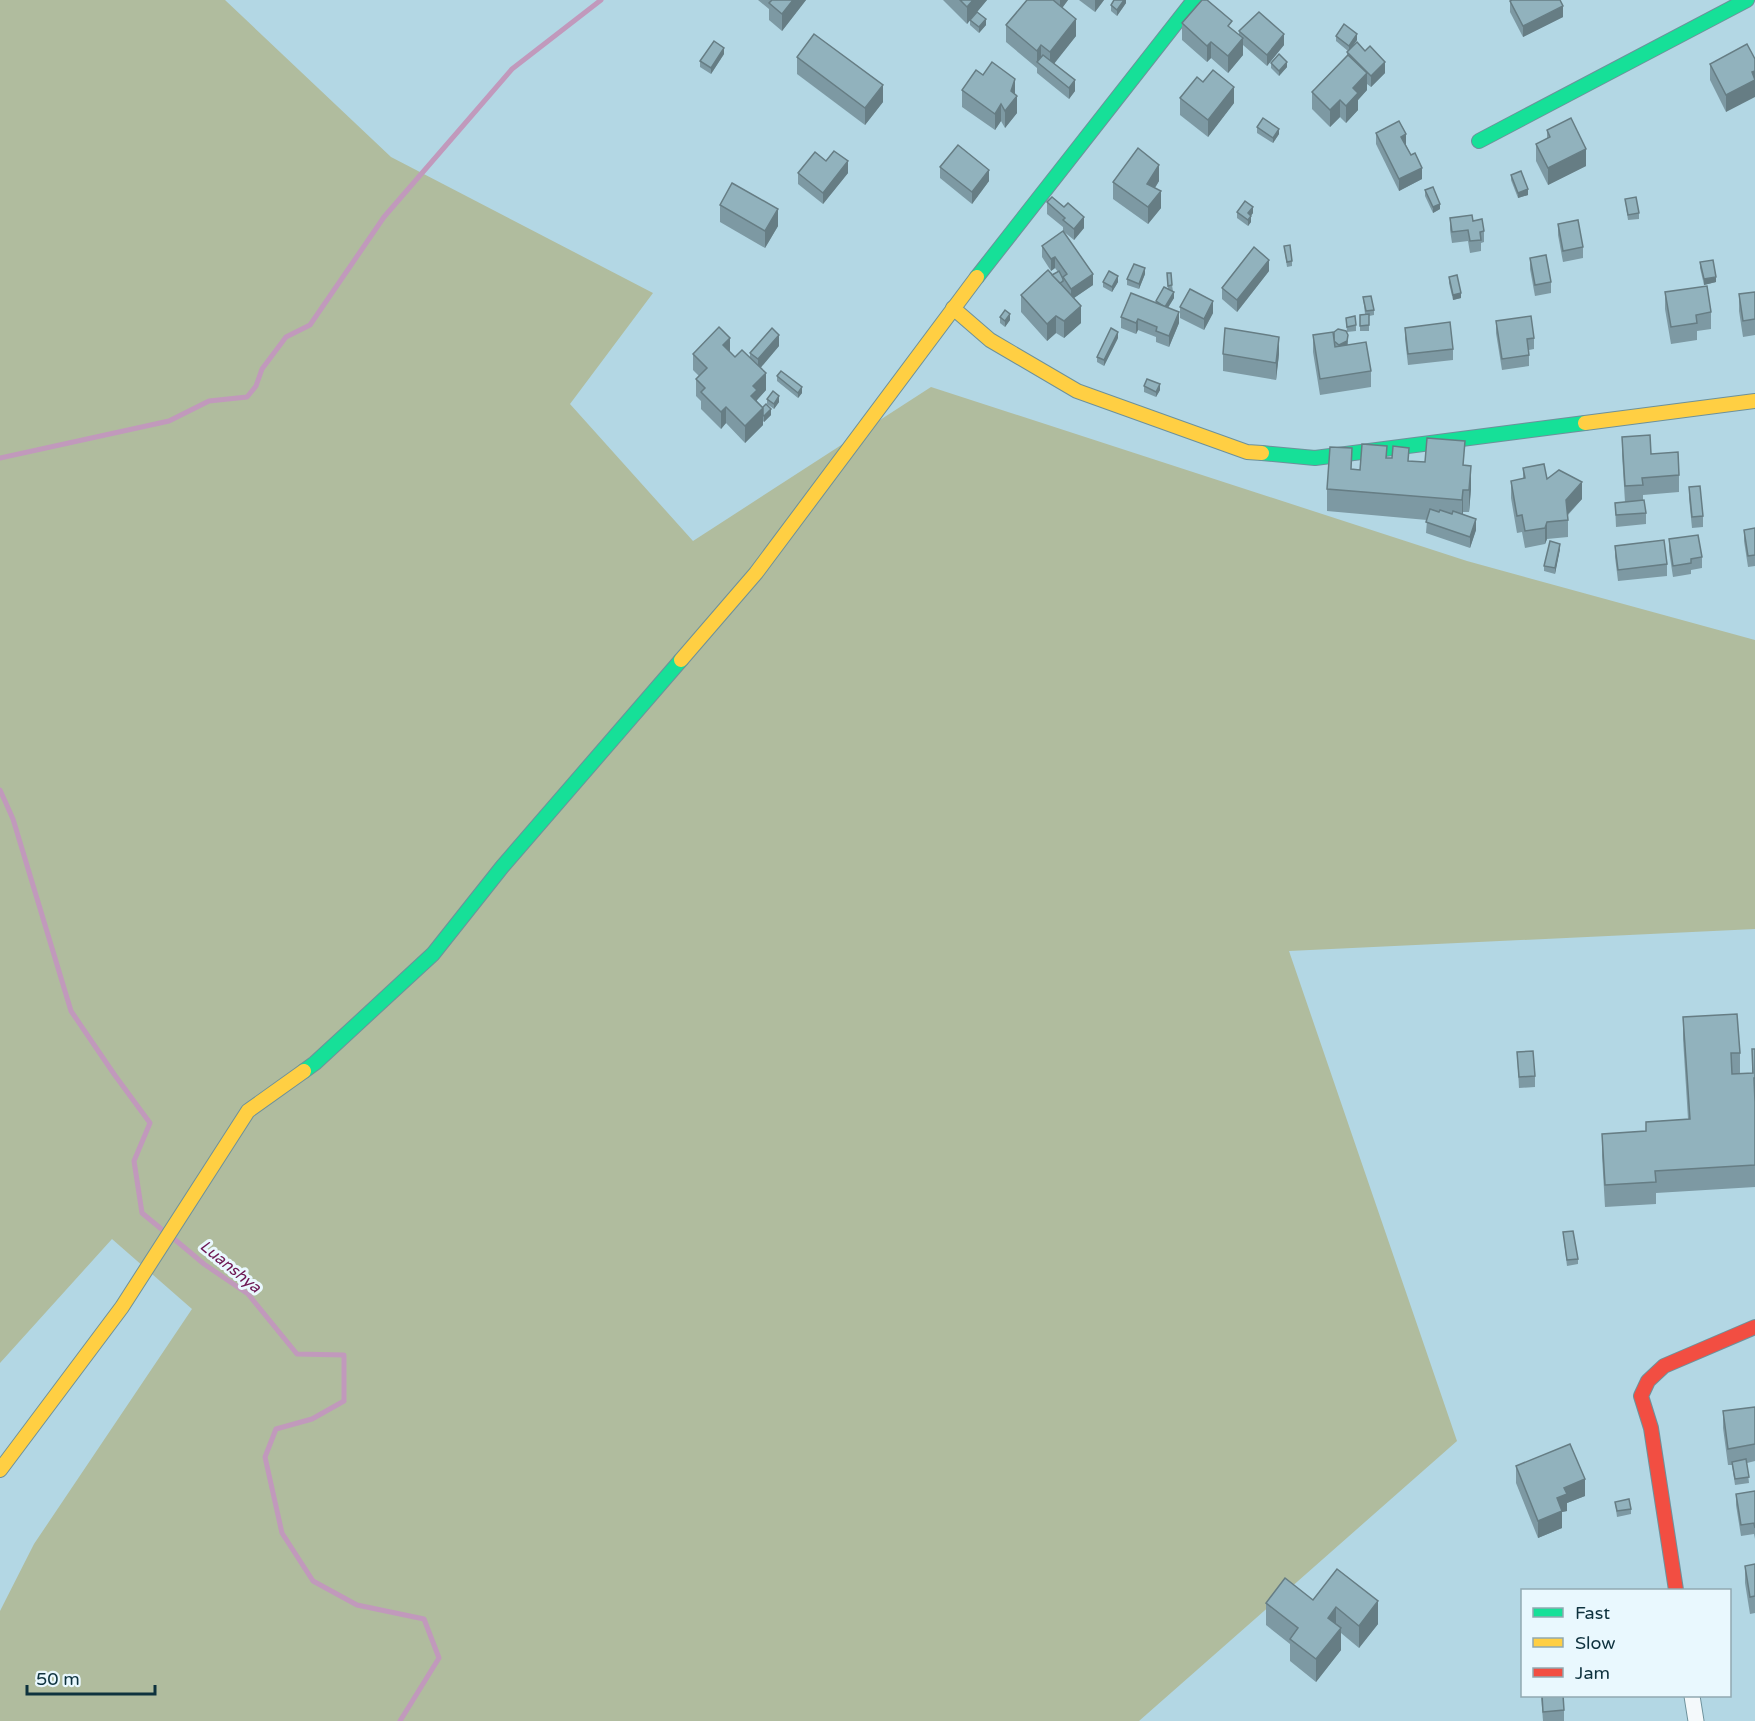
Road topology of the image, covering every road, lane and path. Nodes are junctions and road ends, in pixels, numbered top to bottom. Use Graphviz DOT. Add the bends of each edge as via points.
graph roads {
  1 [pos="1194,0"];
  2 [pos="1747,0"];
  3 [pos="1479,141"];
  4 [pos="953,308"];
  5 [pos="1755,401"];
  6 [pos="1755,1327"];
  7 [pos="3,1460"];
  8 [pos="1676,1589"];
  9 [pos="1692,1697"];
  10 [pos="1696,1721"];
  1 -- 4 [label="street"];
  2 -- 3 [label="street"];
  4 -- 5 [label="street" via="990,340 1077,391 1247,452 1315,458"];
  4 -- 7 [label="street" via="756,573 502,867 433,954 315,1063 248,1111 122,1307"];
  6 -- 8 [label="street" via="1664,1366 1648,1381 1641,1396 1651,1428"];
  9 -- 10 [label="street"];
}
